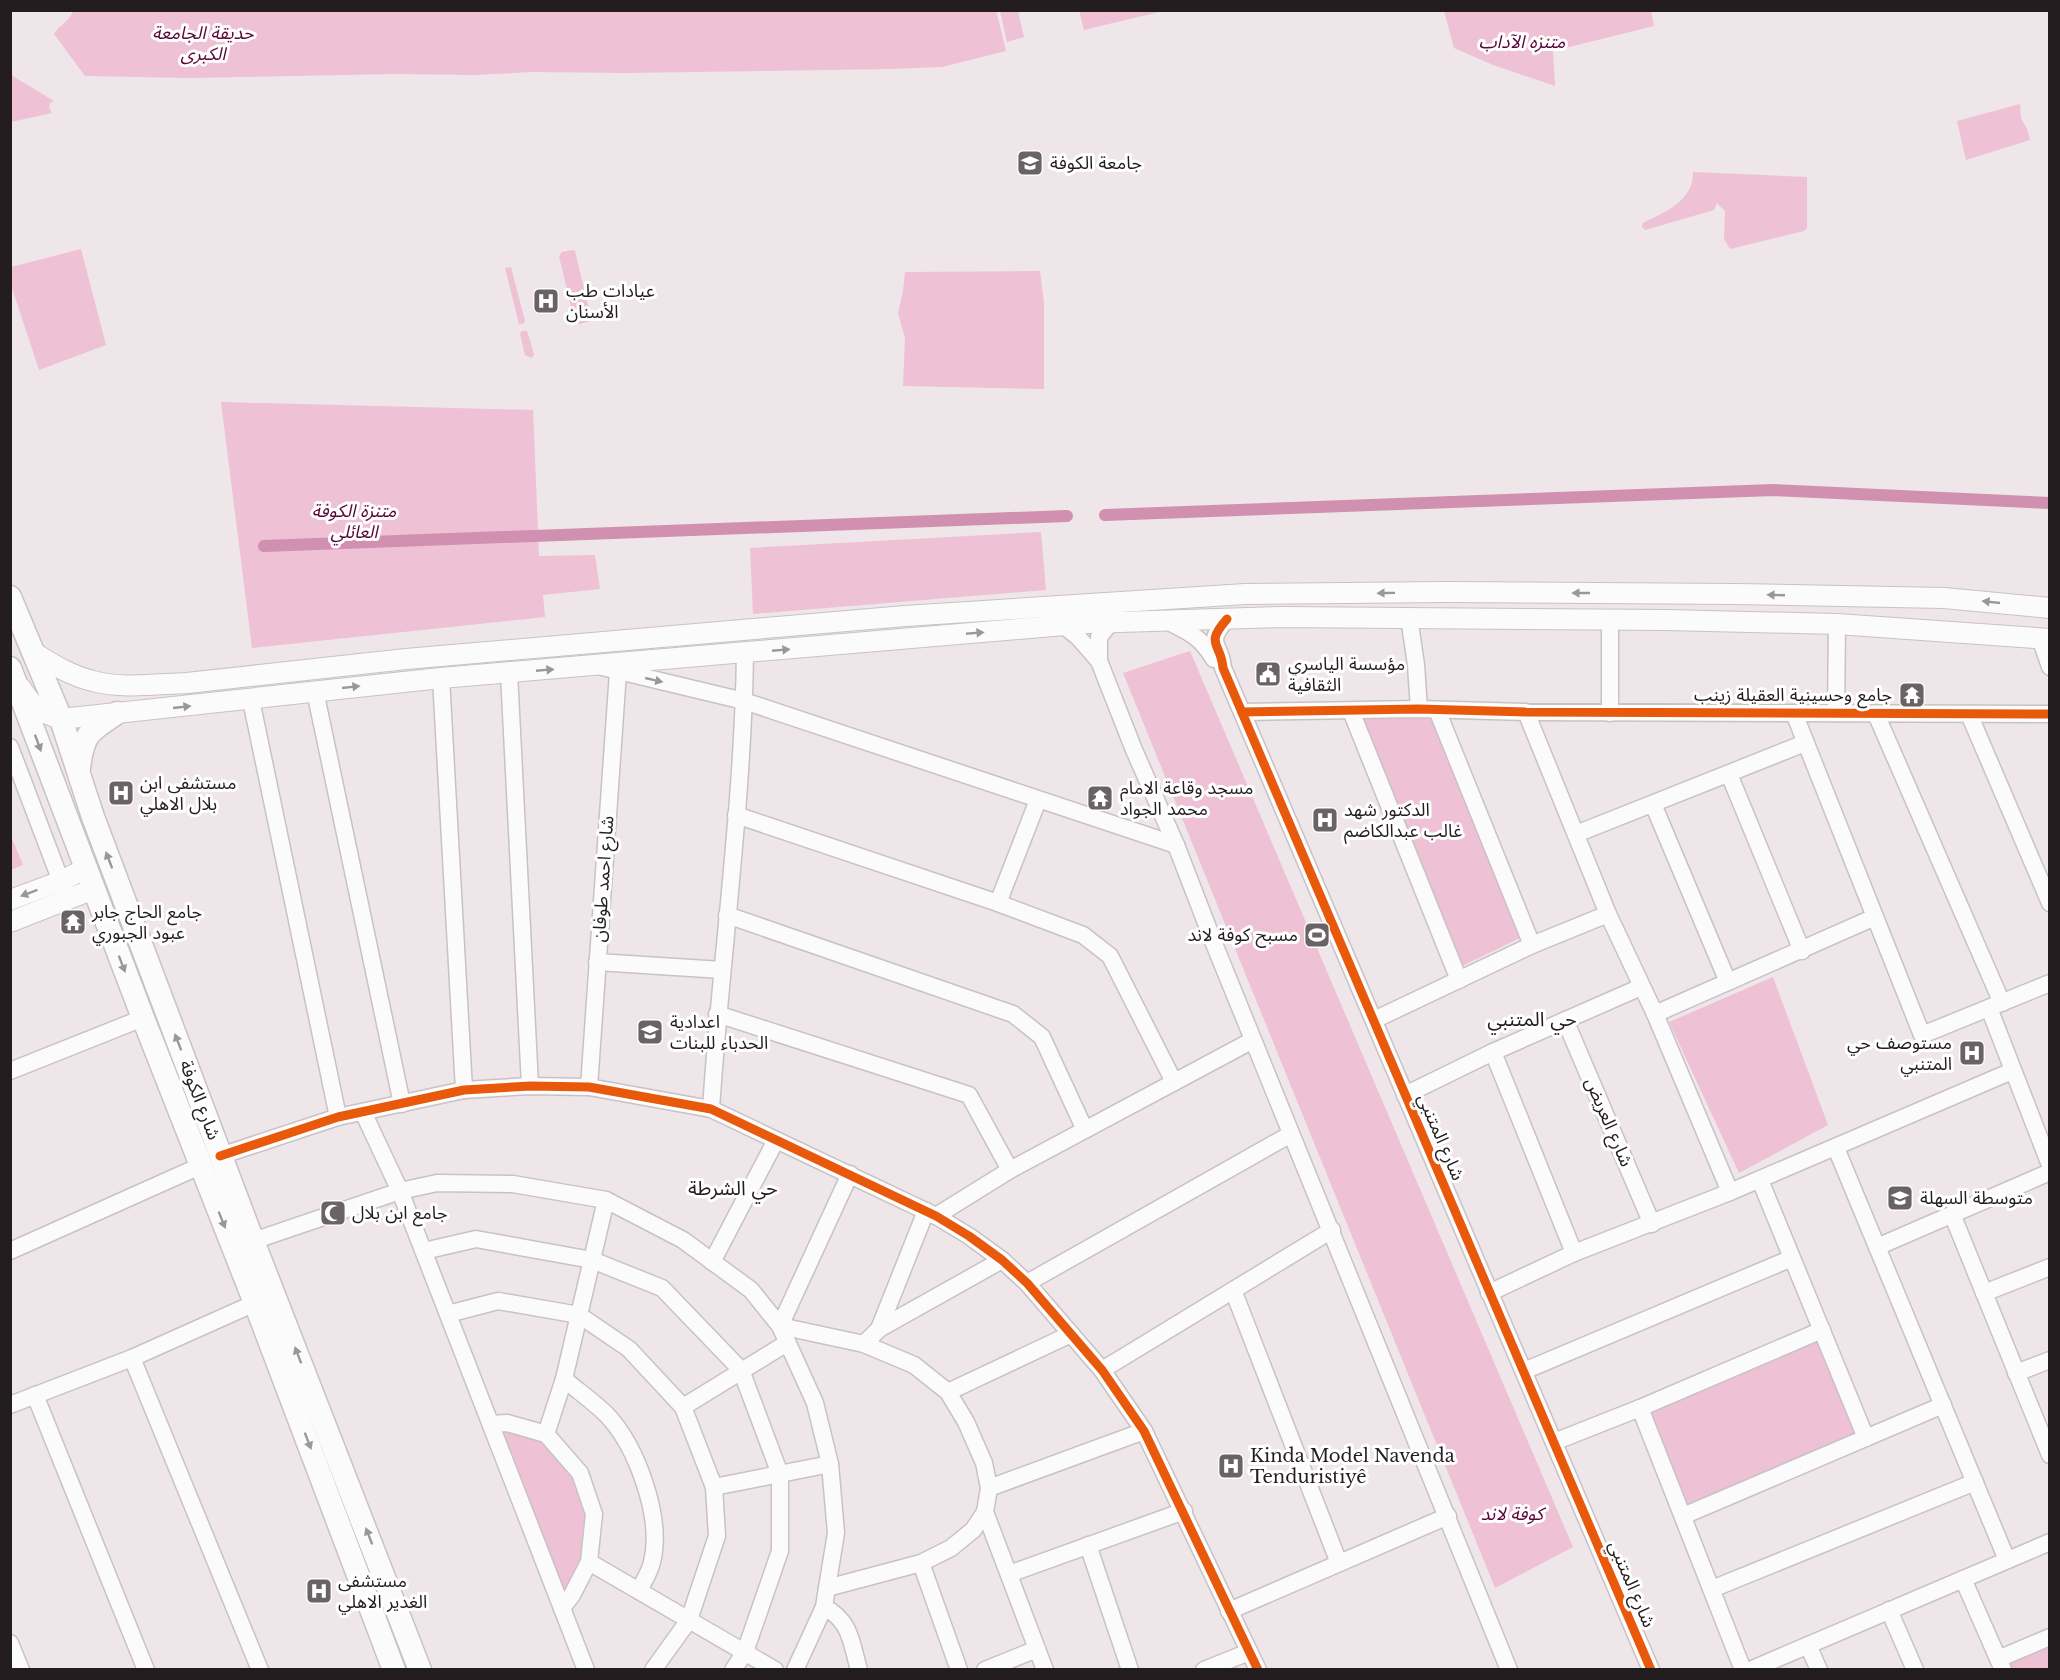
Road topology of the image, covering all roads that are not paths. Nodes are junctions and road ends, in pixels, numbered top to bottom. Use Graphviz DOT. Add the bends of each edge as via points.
graph roads {
  1 [pos="1814,596"];
  2 [pos="10,597"];
  3 [pos="1854,597"];
  4 [pos="2049,608"];
  5 [pos="1409,617"];
  6 [pos="1227,619"];
  7 [pos="1610,619"];
  8 [pos="1167,621"];
  9 [pos="1111,622"];
  10 [pos="1814,623"];
  11 [pos="1842,624"];
  12 [pos="1063,626"];
  13 [pos="698,635"];
  14 [pos="2045,638"];
  15 [pos="33,652"];
  16 [pos="745,653"];
  17 [pos="702,656"];
  18 [pos="1099,661"];
  19 [pos="597,666"];
  20 [pos="2049,667"];
  21 [pos="1223,668"];
  22 [pos="12,671"];
  23 [pos="618,672"];
  24 [pos="509,673"];
  25 [pos="441,678"];
  26 [pos="152,684"];
  27 [pos="315,691"];
  28 [pos="251,700"];
  29 [pos="744,701"];
  30 [pos="1419,709"];
  31 [pos="152,710"];
  32 [pos="1437,710"];
  33 [pos="1351,711"];
  34 [pos="1242,712"];
  35 [pos="1526,712"];
  36 [pos="117,713"];
  37 [pos="1610,713"];
  38 [pos="1794,713"];
  39 [pos="1836,713"];
  40 [pos="1876,714"];
  41 [pos="1969,714"];
  42 [pos="2049,714"];
  43 [pos="61,719"];
  44 [pos="1805,743"];
  45 [pos="10,747"];
  46 [pos="78,769"];
  47 [pos="1729,774"];
  48 [pos="1038,800"];
  49 [pos="1653,804"];
  50 [pos="736,815"];
  51 [pos="93,817"];
  52 [pos="72,833"];
  53 [pos="1576,834"];
  54 [pos="1176,845"];
  55 [pos="90,879"];
  56 [pos="61,880"];
  57 [pos="10,900"];
  58 [pos="68,900"];
  59 [pos="998,903"];
  60 [pos="2049,903"];
  61 [pos="727,915"];
  62 [pos="1608,915"];
  63 [pos="1875,917"];
  64 [pos="10,922"];
  65 [pos="1533,945"];
  66 [pos="1802,951"];
  67 [pos="597,962"];
  68 [pos="722,970"];
  69 [pos="1459,980"];
  70 [pos="1728,982"];
  71 [pos="2049,983"];
  72 [pos="1641,987"];
  73 [pos="1996,1006"];
  74 [pos="717,1014"];
  75 [pos="1655,1014"];
  76 [pos="142,1018"];
  77 [pos="1374,1020"];
  78 [pos="1565,1020"];
  79 [pos="1253,1040"];
  80 [pos="1493,1052"];
  81 [pos="10,1071"];
  82 [pos="2012,1071"];
  83 [pos="1174,1082"];
  84 [pos="530,1086"];
  85 [pos="589,1087"];
  86 [pos="464,1090"];
  87 [pos="1405,1095"];
  88 [pos="402,1104"];
  89 [pos="711,1109"];
  90 [pos="363,1112"];
  91 [pos="338,1117"];
  92 [pos="1084,1128"];
  93 [pos="1291,1134"];
  94 [pos="776,1140"];
  95 [pos="1836,1148"];
  96 [pos="220,1156"];
  97 [pos="2049,1165"];
  98 [pos="200,1166"];
  99 [pos="1010,1170"];
  100 [pos="2049,1172"];
  101 [pos="850,1174"];
  102 [pos="1760,1180"];
  103 [pos="400,1191"];
  104 [pos="1731,1192"];
  105 [pos="606,1200"];
  106 [pos="931,1214"];
  107 [pos="1952,1214"];
  108 [pos="1652,1224"];
  109 [pos="1332,1230"];
  110 [pos="253,1241"];
  111 [pos="1877,1247"];
  112 [pos="10,1251"];
  113 [pos="424,1251"];
  114 [pos="1574,1253"];
  115 [pos="1792,1258"];
  116 [pos="592,1260"];
  117 [pos="1002,1260"];
  118 [pos="712,1262"];
  119 [pos="2049,1267"];
  120 [pos="1027,1283"];
  121 [pos="1233,1290"];
  122 [pos="1489,1293"];
  123 [pos="1984,1293"];
  124 [pos="255,1303"];
  125 [pos="448,1314"];
  126 [pos="579,1315"];
  127 [pos="780,1326"];
  128 [pos="879,1329"];
  129 [pos="1822,1330"];
  130 [pos="1071,1334"];
  131 [pos="787,1343"];
  132 [pos="864,1344"];
  133 [pos="132,1358"];
  134 [pos="2049,1360"];
  135 [pos="741,1370"];
  136 [pos="1102,1370"];
  137 [pos="1524,1371"];
  138 [pos="2016,1373"];
  139 [pos="564,1379"];
  140 [pos="948,1392"];
  141 [pos="35,1395"];
  142 [pos="10,1405"];
  143 [pos="1943,1405"];
  144 [pos="683,1407"];
  145 [pos="1640,1408"];
  146 [pos="491,1424"];
  147 [pos="1144,1431"];
  148 [pos="546,1434"];
  149 [pos="1866,1438"];
  150 [pos="1554,1442"];
  151 [pos="2048,1450"];
  152 [pos="830,1464"];
  153 [pos="780,1474"];
  154 [pos="1975,1482"];
  155 [pos="714,1486"];
  156 [pos="989,1488"];
  157 [pos="1184,1511"];
  158 [pos="985,1512"];
  159 [pos="1448,1516"];
  160 [pos="1683,1516"];
  161 [pos="2049,1542"];
  162 [pos="346,1543"];
  163 [pos="1088,1545"];
  164 [pos="2007,1560"];
  165 [pos="589,1562"];
  166 [pos="921,1563"];
  167 [pos="1339,1563"];
  168 [pos="382,1569"];
  169 [pos="1009,1574"];
  170 [pos="1963,1579"];
  171 [pos="827,1588"];
  172 [pos="1712,1589"];
  173 [pos="639,1591"];
  174 [pos="824,1606"];
  175 [pos="562,1608"];
  176 [pos="1889,1610"];
  177 [pos="1229,1611"];
  178 [pos="689,1620"];
  179 [pos="380,1630"];
  180 [pos="2049,1637"];
  181 [pos="10,1643"];
  182 [pos="1808,1645"];
  183 [pos="412,1648"];
  184 [pos="1037,1649"];
  185 [pos="745,1652"];
  186 [pos="1249,1652"];
  187 [pos="2000,1664"];
  188 [pos="145,1669"];
  189 [pos="21,1670"];
  190 [pos="260,1670"];
  191 [pos="394,1670"];
  192 [pos="420,1670"];
  193 [pos="586,1670"];
  194 [pos="653,1670"];
  195 [pos="733,1670"];
  196 [pos="775,1670"];
  197 [pos="795,1670"];
  198 [pos="859,1670"];
  199 [pos="959,1670"];
  200 [pos="985,1670"];
  201 [pos="1045,1670"];
  202 [pos="1130,1670"];
  203 [pos="1204,1670"];
  204 [pos="1258,1670"];
  205 [pos="1509,1670"];
  206 [pos="1651,1670"];
  207 [pos="1743,1670"];
  208 [pos="1750,1670"];
  209 [pos="1819,1670"];
  210 [pos="1915,1670"];
  1 -- 3 [label="main road"];
  1 -- 10 [label="main road" via="1821,607"];
  1 -- 13 [label="main road, one-way" via="1245,594 905,616"];
  2 -- 15 [label="highway, شارع الكوفة"];
  4 -- 3 [label="main road, one-way" via="1944,598"];
  3 -- 11 [label="main road" via="1845,599 1840,606"];
  5 -- 6 [label="main road"];
  5 -- 7 [label="main road"];
  5 -- 30 [label="street"];
  6 -- 8 [label="main road"];
  6 -- 21 [label="street, شارع المتنبي" via="1215,639"];
  7 -- 10 [label="main road"];
  7 -- 37 [label="street"];
  8 -- 9 [label="main road"];
  8 -- 21 [label="street, شارع المتنبي" via="1197,637"];
  9 -- 12 [label="main road"];
  9 -- 18 [label="street" via="1099,637"];
  10 -- 11 [label="main road"];
  11 -- 14 [label="main road"];
  11 -- 39 [label="street"];
  16 -- 12 [label="main road, one-way"];
  12 -- 18 [label="street"];
  13 -- 17 [label="main road" via="693,648"];
  13 -- 26 [label="main road" via="406,658"];
  14 -- 20 [label="street"];
  15 -- 26 [label="main road" via="54,666 94,682"];
  15 -- 43 [label="highway, شارع الكوفة"];
  16 -- 17 [label="main road"];
  16 -- 29 [label="street"];
  17 -- 19 [label="main road"];
  18 -- 54 [label="street"];
  19 -- 23 [label="street"];
  24 -- 19 [label="main road, one-way"];
  21 -- 34 [label="street, شارع المتنبي"];
  22 -- 43 [label="main road" via="35,707"];
  22 -- 52 [label="highway, شارع الكوفة, one-way"];
  23 -- 29 [label="street, one-way"];
  23 -- 67 [label="street, شارع احمد طوفان"];
  24 -- 25 [label="main road"];
  24 -- 84 [label="street"];
  27 -- 25 [label="main road, one-way"];
  25 -- 86 [label="street"];
  26 -- 31 [label="main road" via="142,697"];
  27 -- 28 [label="main road"];
  27 -- 88 [label="street"];
  31 -- 28 [label="main road, one-way"];
  28 -- 91 [label="street"];
  29 -- 48 [label="street"];
  29 -- 50 [label="street"];
  30 -- 32 [label="street"];
  30 -- 33 [label="street"];
  31 -- 36 [label="main road"];
  32 -- 35 [label="street"];
  32 -- 65 [label="street"];
  33 -- 34 [label="street"];
  33 -- 69 [label="street"];
  34 -- 77 [label="street, شارع المتنبي"];
  35 -- 37 [label="street"];
  35 -- 53 [label="street"];
  36 -- 43 [label="main road"];
  36 -- 46 [label="highway" via="83,742"];
  37 -- 38 [label="street"];
  38 -- 39 [label="street"];
  38 -- 44 [label="street"];
  39 -- 40 [label="street"];
  40 -- 41 [label="street"];
  40 -- 73 [label="street"];
  41 -- 42 [label="street"];
  41 -- 60 [label="street"];
  43 -- 46 [label="highway, شارع الكوفة"];
  44 -- 47 [label="street"];
  44 -- 63 [label="street"];
  45 -- 56 [label="street"];
  46 -- 51 [label="highway, شارع الكوفة"];
  47 -- 49 [label="street"];
  47 -- 66 [label="street"];
  48 -- 54 [label="street"];
  48 -- 59 [label="street"];
  49 -- 53 [label="street"];
  49 -- 70 [label="street"];
  50 -- 59 [label="street"];
  50 -- 61 [label="street"];
  51 -- 52 [label="highway" via="78,821"];
  96 -- 51 [label="highway, شارع الكوفة, one-way"];
  52 -- 55 [label="highway, شارع الكوفة"];
  53 -- 62 [label="street"];
  54 -- 79 [label="street"];
  55 -- 56 [label="main road"];
  55 -- 58 [label="main road"];
  55 -- 76 [label="highway, شارع الكوفة, one-way"];
  56 -- 57 [label="main road, one-way"];
  56 -- 58 [label="street"];
  58 -- 64 [label="main road"];
  59 -- 83 [label="street" via="1083,934 1110,956"];
  61 -- 68 [label="street"];
  61 -- 92 [label="street" via="1014,1014 1042,1037"];
  62 -- 65 [label="street"];
  62 -- 72 [label="street"];
  63 -- 66 [label="street"];
  63 -- 73 [label="street" via="1922,1035"];
  65 -- 69 [label="street"];
  66 -- 70 [label="street"];
  67 -- 68 [label="street"];
  67 -- 85 [label="street, شارع احمد طوفان"];
  68 -- 74 [label="street"];
  69 -- 77 [label="street"];
  70 -- 75 [label="street"];
  71 -- 73 [label="street"];
  72 -- 75 [label="street"];
  72 -- 78 [label="street"];
  73 -- 82 [label="street"];
  74 -- 89 [label="street"];
  74 -- 99 [label="street" via="969,1095"];
  75 -- 104 [label="street"];
  76 -- 81 [label="street"];
  76 -- 98 [label="highway, شارع الكوفة"];
  77 -- 87 [label="street, شارع المتنبي"];
  78 -- 80 [label="street"];
  78 -- 108 [label="street, شارع العريض"];
  79 -- 83 [label="street"];
  79 -- 93 [label="street"];
  80 -- 87 [label="street"];
  80 -- 114 [label="street"];
  82 -- 95 [label="street"];
  82 -- 97 [label="street"];
  83 -- 92 [label="street"];
  84 -- 85 [label="street"];
  84 -- 86 [label="street"];
  85 -- 89 [label="street"];
  86 -- 88 [label="street"];
  87 -- 122 [label="street, شارع المتنبي"];
  88 -- 90 [label="street"];
  89 -- 94 [label="street"];
  90 -- 91 [label="street"];
  90 -- 103 [label="street"];
  91 -- 96 [label="street"];
  92 -- 99 [label="street"];
  93 -- 109 [label="street"];
  93 -- 120 [label="street"];
  94 -- 101 [label="street"];
  94 -- 118 [label="street"];
  95 -- 102 [label="street"];
  95 -- 111 [label="street"];
  96 -- 110 [label="highway, شارع الكوفة"];
  98 -- 112 [label="street"];
  98 -- 124 [label="highway, شارع الكوفة, one-way"];
  99 -- 106 [label="street"];
  100 -- 107 [label="street"];
  101 -- 106 [label="street"];
  101 -- 127 [label="street"];
  102 -- 104 [label="street"];
  102 -- 115 [label="street"];
  103 -- 105 [label="street" via="437,1183 513,1184"];
  103 -- 110 [label="street"];
  103 -- 113 [label="street"];
  104 -- 108 [label="street"];
  105 -- 116 [label="street"];
  105 -- 118 [label="street" via="683,1239"];
  106 -- 117 [label="street"];
  106 -- 128 [label="street"];
  107 -- 111 [label="street"];
  107 -- 123 [label="street"];
  108 -- 114 [label="street"];
  109 -- 121 [label="street"];
  109 -- 159 [label="street"];
  168 -- 110 [label="highway, شارع الكوفة, one-way"];
  111 -- 143 [label="street"];
  113 -- 116 [label="street" via="476,1239"];
  113 -- 125 [label="street"];
  114 -- 122 [label="street"];
  115 -- 129 [label="street"];
  115 -- 137 [label="street"];
  116 -- 126 [label="street"];
  116 -- 135 [label="street" via="662,1288"];
  117 -- 120 [label="street"];
  117 -- 128 [label="street"];
  118 -- 127 [label="street" via="750,1290"];
  119 -- 123 [label="street"];
  120 -- 130 [label="street"];
  121 -- 136 [label="street"];
  121 -- 167 [label="street"];
  122 -- 137 [label="street, شارع المتنبي"];
  123 -- 138 [label="street"];
  124 -- 133 [label="street"];
  124 -- 162 [label="highway, شارع الكوفة, one-way"];
  125 -- 126 [label="street" via="498,1301"];
  125 -- 146 [label="street"];
  126 -- 139 [label="street"];
  126 -- 144 [label="street" via="629,1349"];
  127 -- 131 [label="street"];
  127 -- 132 [label="street"];
  128 -- 132 [label="street"];
  129 -- 145 [label="street"];
  129 -- 149 [label="street"];
  130 -- 136 [label="street"];
  130 -- 140 [label="street"];
  131 -- 135 [label="street"];
  131 -- 152 [label="street" via="815,1403"];
  132 -- 140 [label="street" via="914,1365"];
  133 -- 141 [label="street"];
  133 -- 190 [label="street"];
  134 -- 138 [label="street"];
  135 -- 144 [label="street"];
  135 -- 153 [label="street"];
  136 -- 147 [label="street"];
  137 -- 150 [label="street, شارع المتنبي"];
  138 -- 151 [label="street"];
  139 -- 148 [label="street"];
  139 -- 173 [label="street" via="607,1416 630,1448 653,1508 652,1563"];
  140 -- 156 [label="street" via="984,1463"];
  141 -- 142 [label="street"];
  141 -- 188 [label="street"];
  143 -- 149 [label="street"];
  143 -- 154 [label="street"];
  144 -- 155 [label="street"];
  145 -- 150 [label="street"];
  145 -- 160 [label="street"];
  146 -- 148 [label="street" via="507,1423"];
  146 -- 175 [label="street"];
  147 -- 156 [label="street"];
  147 -- 157 [label="street"];
  148 -- 165 [label="street" via="580,1473 594,1514"];
  149 -- 160 [label="street"];
  150 -- 206 [label="street, شارع المتنبي"];
  152 -- 153 [label="street"];
  152 -- 171 [label="street" via="836,1533"];
  153 -- 155 [label="street"];
  153 -- 185 [label="street" via="780,1551"];
  154 -- 164 [label="street"];
  154 -- 172 [label="street"];
  155 -- 178 [label="street" via="717,1536"];
  156 -- 158 [label="street"];
  157 -- 163 [label="street"];
  157 -- 177 [label="street"];
  158 -- 166 [label="street" via="973,1530 951,1548"];
  158 -- 169 [label="street"];
  159 -- 167 [label="street"];
  159 -- 205 [label="street"];
  160 -- 172 [label="street"];
  161 -- 164 [label="street"];
  162 -- 168 [label="highway" via="373,1583 381,1581"];
  162 -- 179 [label="highway, شارع الكوفة"];
  163 -- 169 [label="street"];
  163 -- 202 [label="street"];
  164 -- 170 [label="street"];
  165 -- 173 [label="street"];
  165 -- 175 [label="street"];
  166 -- 171 [label="street"];
  166 -- 199 [label="street"];
  167 -- 177 [label="street"];
  168 -- 183 [label="highway, شارع الكوفة"];
  169 -- 184 [label="street"];
  170 -- 176 [label="street"];
  170 -- 187 [label="street"];
  171 -- 174 [label="street"];
  172 -- 207 [label="street"];
  173 -- 178 [label="street"];
  174 -- 197 [label="street"];
  174 -- 198 [label="street" via="843,1621"];
  175 -- 193 [label="street"];
  176 -- 182 [label="street"];
  176 -- 210 [label="street"];
  177 -- 186 [label="street"];
  178 -- 185 [label="street"];
  178 -- 194 [label="street"];
  179 -- 183 [label="highway" via="379,1618 390,1614 402,1639"];
  179 -- 191 [label="highway, شارع الكوفة"];
  180 -- 187 [label="street"];
  181 -- 189 [label="street"];
  182 -- 208 [label="street"];
  182 -- 209 [label="street"];
  183 -- 192 [label="highway, شارع الكوفة"];
  184 -- 200 [label="street"];
  184 -- 201 [label="street"];
  185 -- 195 [label="street"];
  185 -- 196 [label="street"];
  186 -- 203 [label="street"];
  186 -- 204 [label="street"];
}
